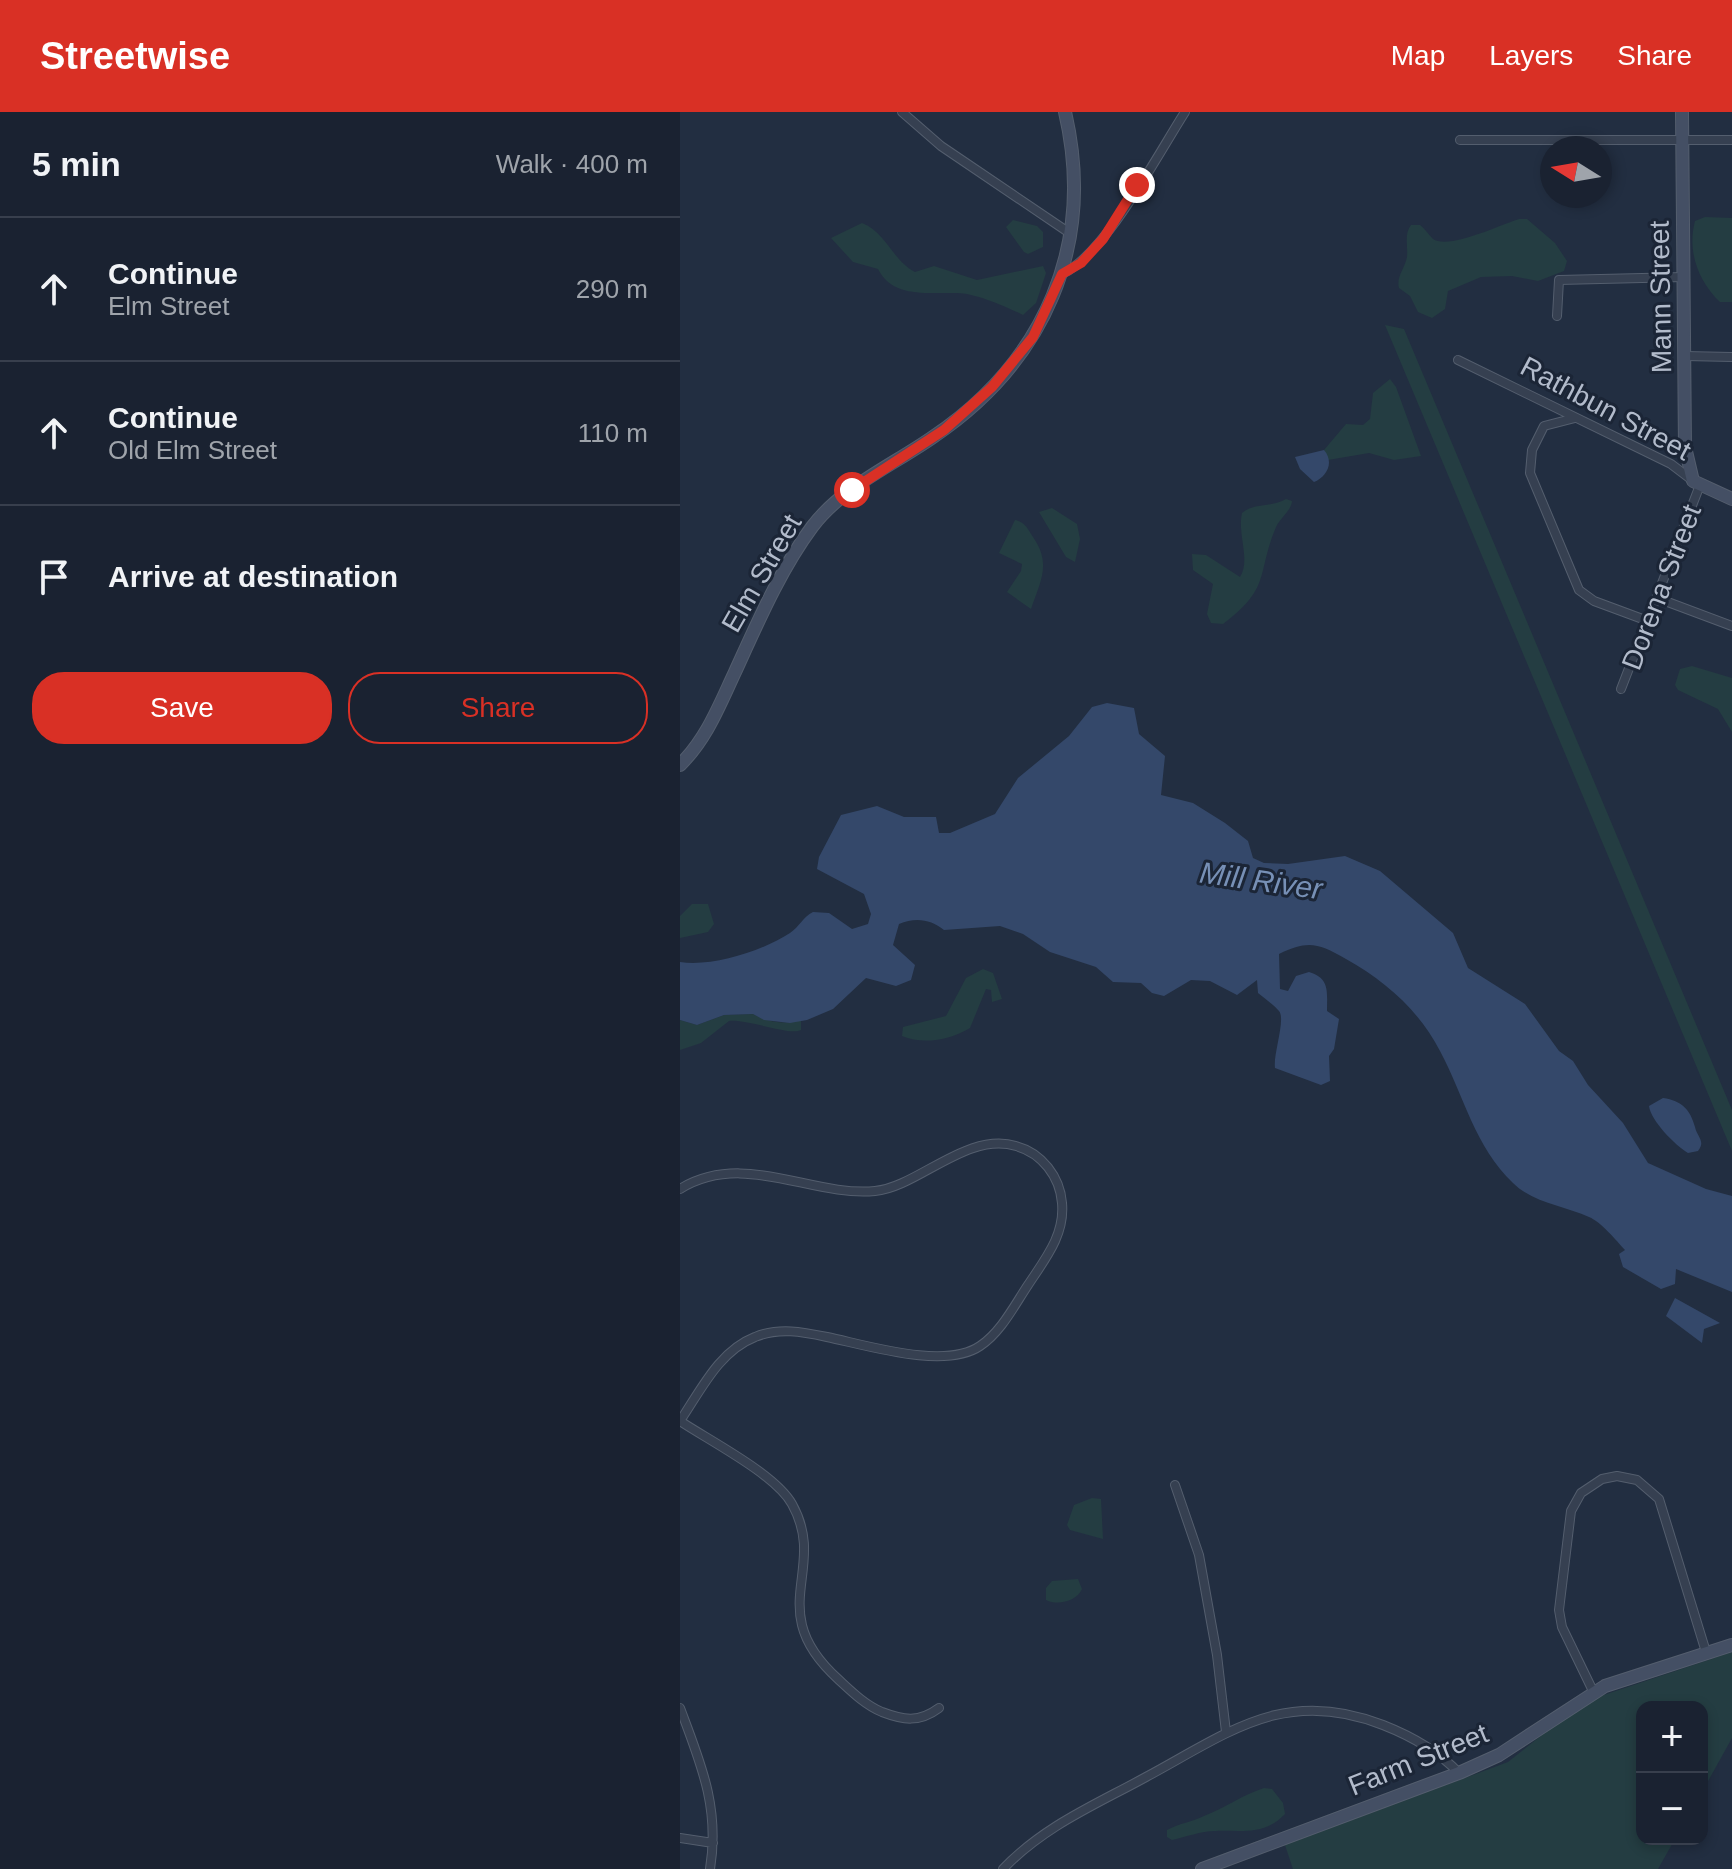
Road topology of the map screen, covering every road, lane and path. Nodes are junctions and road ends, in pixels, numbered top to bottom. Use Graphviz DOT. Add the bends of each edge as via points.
graph roads {
  1 [pos="902,112"];
  2 [pos="1065,112"];
  3 [pos="1185,112"];
  4 [pos="1682,112"];
  5 [pos="1460,140"];
  6 [pos="1682,140"];
  7 [pos="1732,140"];
  8 [pos="1071,235"];
  9 [pos="1062,274"];
  10 [pos="1684,277"];
  11 [pos="1557,316"];
  12 [pos="1685,356"];
  13 [pos="1732,357"];
  14 [pos="1458,360"];
  15 [pos="1575,418"];
  16 [pos="1696,483"];
  17 [pos="1730,493"];
  18 [pos="1657,598"];
  19 [pos="1648,621"];
  20 [pos="1732,626"];
  21 [pos="1621,689"];
  22 [pos="680,765"];
  23 [pos="680,1189"];
  24 [pos="680,1421"];
  25 [pos="1175,1485"];
  26 [pos="1732,1645"];
  27 [pos="1706,1652"];
  28 [pos="1593,1691"];
  29 [pos="680,1708"];
  30 [pos="939,1708"];
  31 [pos="1226,1732"];
  32 [pos="1459,1773"];
  33 [pos="680,1838"];
  34 [pos="713,1843"];
  35 [pos="710,1869"];
  36 [pos="1003,1869"];
  37 [pos="1202,1869"];
  1 -- 8 [label="street" via="941,146"];
  2 -- 8 [label="street, Elm Street" via="1074,183"];
  3 -- 9 [label="street" via="1103,239"];
  4 -- 6 [label="street, Mann Street"];
  5 -- 6 [label="street"];
  6 -- 7 [label="street"];
  6 -- 10 [label="street, Mann Street"];
  8 -- 9 [label="street, Elm Street"];
  9 -- 22 [label="street, Elm Street" via="1033,337 979,401 852,490 815,523 705,736"];
  10 -- 11 [label="street" via="1559,280"];
  10 -- 12 [label="street, Mann Street"];
  12 -- 13 [label="street"];
  12 -- 16 [label="street, Mann Street" via="1685,447"];
  14 -- 15 [label="street, Rathbun Street"];
  15 -- 16 [label="street, Rathbun Street" via="1671,464"];
  15 -- 19 [label="street" via="1544,426 1530,457 1534,484 1579,590"];
  16 -- 17 [label="street, Rathbun Street"];
  16 -- 18 [label="street, Dorena Street"];
  18 -- 19 [label="street, Dorena Street"];
  18 -- 20 [label="street"];
  19 -- 21 [label="street, Dorena Street"];
  23 -- 24 [label="street" via="707,1178 754,1172 855,1192 880,1191 967,1150 1012,1144 1044,1162 1061,1195 1063,1220 1053,1247 1004,1321 964,1354 947,1358 788,1330 769,1333 726,1355"];
  24 -- 30 [label="street" via="765,1477 791,1501 801,1522 804,1555 798,1601 801,1629 820,1663 858,1697 896,1717 916,1720"];
  25 -- 31 [label="street" via="1199,1555"];
  26 -- 27 [label="street, Farm Street"];
  27 -- 28 [label="street, Farm Street"];
  27 -- 28 [label="street" via="1659,1499 1637,1480 1602,1479 1584,1489 1571,1511 1559,1610"];
  28 -- 32 [label="street, Farm Street" via="1499,1755"];
  29 -- 34 [label="street" via="713,1803"];
  31 -- 32 [label="street" via="1283,1711 1340,1712 1406,1735"];
  31 -- 36 [label="street" via="1056,1824"];
  32 -- 37 [label="street, Farm Street"];
  33 -- 34 [label="street"];
  34 -- 35 [label="street"];
}
